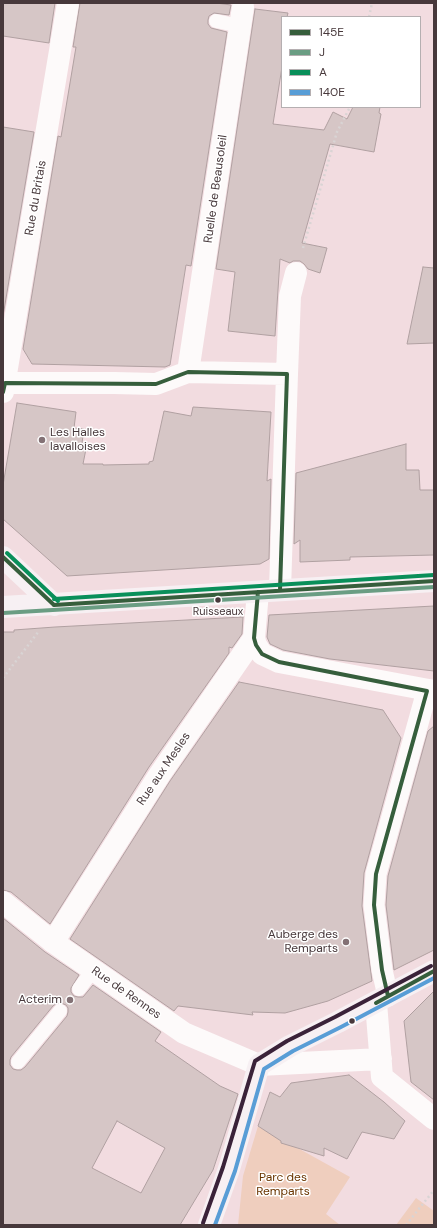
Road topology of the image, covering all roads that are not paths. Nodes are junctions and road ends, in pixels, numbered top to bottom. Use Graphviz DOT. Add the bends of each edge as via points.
graph roads {
  1 [pos="68,3"];
  2 [pos="241,16"];
  3 [pos="216,21"];
  4 [pos="296,273"];
  5 [pos="188,372"];
  6 [pos="287,374"];
  7 [pos="4,388"];
  8 [pos="3,557"];
  9 [pos="434,581"];
  10 [pos="280,590"];
  11 [pos="258,592"];
  12 [pos="54,605"];
  13 [pos="3,608"];
  14 [pos="254,638"];
  15 [pos="430,691"];
  16 [pos="3,902"];
  17 [pos="53,942"];
  18 [pos="93,970"];
  19 [pos="434,971"];
  20 [pos="79,989"];
  21 [pos="382,999"];
  22 [pos="60,1011"];
  23 [pos="381,1059"];
  24 [pos="18,1062"];
  25 [pos="259,1065"];
  26 [pos="434,1119"];
  27 [pos="208,1225"];
  1 -- 7 [label="street, Rue du Britais"];
  2 -- 3 [label="lane"];
  2 -- 5 [label="street, Ruelle de Beausoleil"];
  4 -- 6 [label="street" via="290,296"];
  5 -- 6 [label="street"];
  5 -- 7 [label="street" via="156,384 114,383"];
  6 -- 10 [label="street"];
  8 -- 12 [label="main road"];
  9 -- 10 [label="main road"];
  10 -- 11 [label="main road"];
  11 -- 12 [label="main road"];
  11 -- 14 [label="street, Rue aux Mesles"];
  12 -- 13 [label="main road"];
  14 -- 15 [label="street" via="262,654 279,662"];
  14 -- 17 [label="street, Rue aux Mesles" via="160,774"];
  15 -- 21 [label="street" via="376,874 374,906 382,970"];
  16 -- 17 [label="street, Rue de Rennes"];
  17 -- 18 [label="street, Rue de Rennes"];
  18 -- 20 [label="lane"];
  18 -- 25 [label="street, Rue de Rennes" via="184,1033"];
  19 -- 21 [label="main road"];
  21 -- 23 [label="street"];
  21 -- 25 [label="main road" via="290,1046"];
  22 -- 24 [label="lane"];
  23 -- 25 [label="street"];
  23 -- 26 [label="street" via="382,1077"];
  25 -- 27 [label="main road" via="229,1169"];
}
